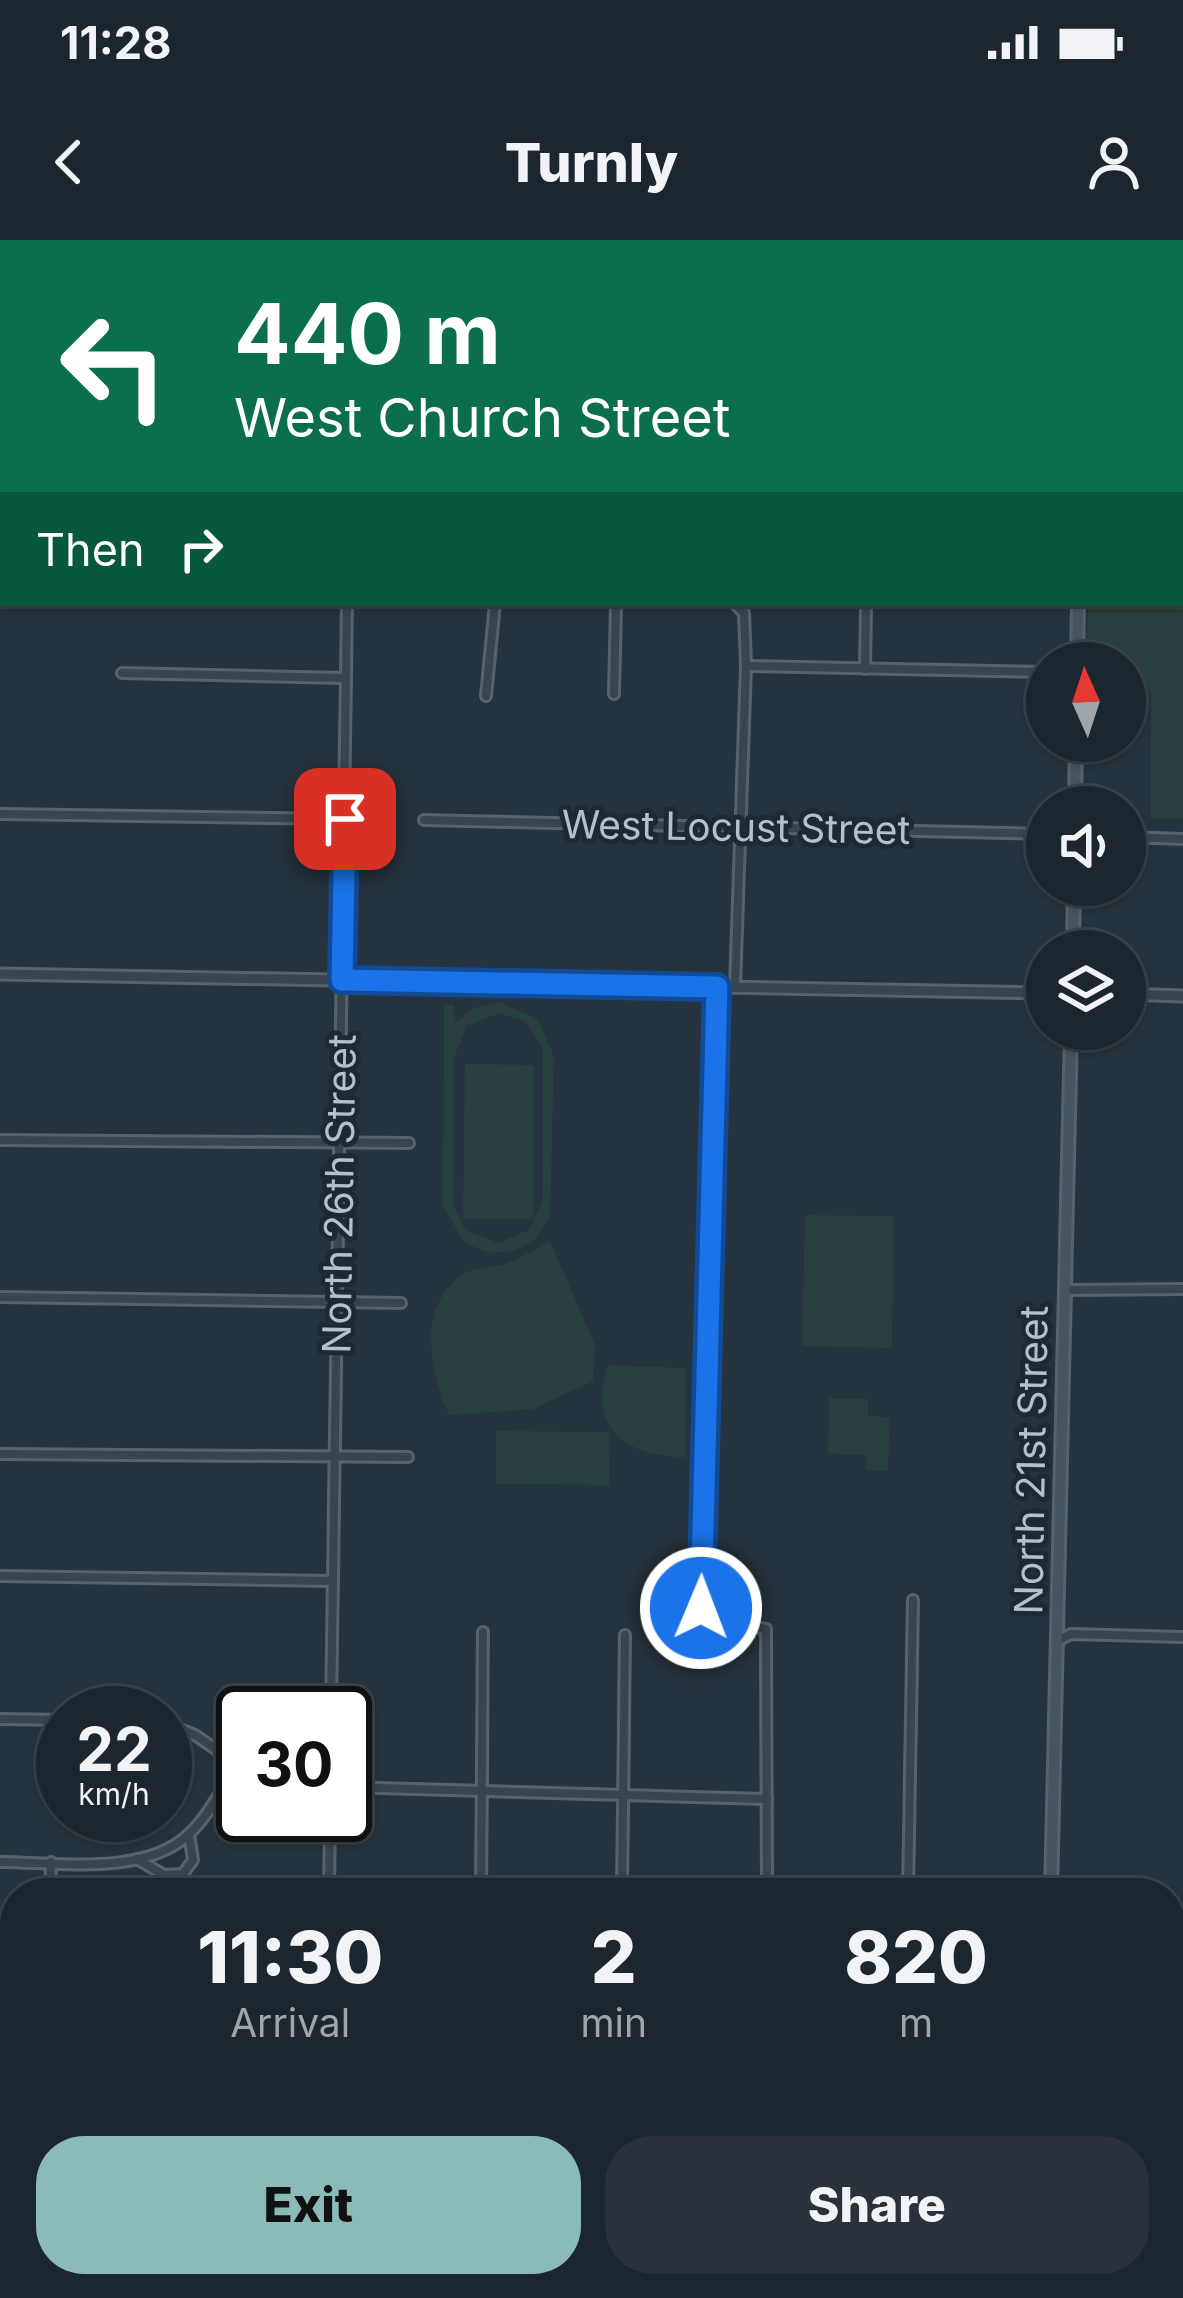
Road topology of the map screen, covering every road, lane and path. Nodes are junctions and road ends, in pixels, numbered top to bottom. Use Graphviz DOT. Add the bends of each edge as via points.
graph roads {
  1 [pos="347,606"];
  2 [pos="494,606"];
  3 [pos="616,606"];
  4 [pos="737,606"];
  5 [pos="866,606"];
  6 [pos="1078,606"];
  7 [pos="1077,642"];
  8 [pos="746,666"];
  9 [pos="865,669"];
  10 [pos="1026,672"];
  11 [pos="122,674"];
  12 [pos="345,678"];
  13 [pos="614,694"];
  14 [pos="487,696"];
  15 [pos="0,814"];
  16 [pos="345,819"];
  17 [pos="424,820"];
  18 [pos="740,827"];
  19 [pos="1026,834"];
  20 [pos="1146,838"];
  21 [pos="1183,839"];
  22 [pos="0,974"];
  23 [pos="342,980"];
  24 [pos="717,987"];
  25 [pos="736,987"];
  26 [pos="1026,993"];
  27 [pos="1146,995"];
  28 [pos="1183,996"];
  29 [pos="1071,1050"];
  30 [pos="0,1140"];
  31 [pos="339,1143"];
  32 [pos="409,1143"];
  33 [pos="1183,1289"];
  34 [pos="1065,1290"];
  35 [pos="0,1297"];
  36 [pos="337,1302"];
  37 [pos="401,1303"];
  38 [pos="0,1454"];
  39 [pos="335,1456"];
  40 [pos="408,1457"];
  41 [pos="0,1576"];
  42 [pos="333,1581"];
  43 [pos="913,1600"];
  44 [pos="483,1632"];
  45 [pos="625,1635"];
  46 [pos="1183,1637"];
  47 [pos="1057,1641"];
  48 [pos="331,1686"];
  49 [pos="0,1719"];
  50 [pos="36,1720"];
  51 [pos="372,1787"];
  52 [pos="481,1788"];
  53 [pos="624,1794"];
  54 [pos="767,1798"];
  55 [pos="216,1799"];
  56 [pos="192,1830"];
  57 [pos="171,1842"];
  58 [pos="190,1842"];
  59 [pos="330,1842"];
  60 [pos="136,1858"];
  61 [pos="0,1862"];
  62 [pos="51,1862"];
  63 [pos="50,1878"];
  64 [pos="329,1878"];
  65 [pos="481,1878"];
  66 [pos="622,1878"];
  67 [pos="767,1878"];
  68 [pos="908,1878"];
  69 [pos="1051,1878"];
  1 -- 12 [label="street, North 26th Street"];
  2 -- 14 [label="street"];
  3 -- 13 [label="street"];
  4 -- 8 [label="street"];
  5 -- 9 [label="street"];
  6 -- 7 [label="main road"];
  8 -- 9 [label="street"];
  8 -- 18 [label="street"];
  9 -- 10 [label="street"];
  11 -- 12 [label="street"];
  12 -- 16 [label="street, North 26th Street"];
  15 -- 16 [label="street"];
  16 -- 23 [label="street, North 26th Street"];
  17 -- 18 [label="street, West Locust Street"];
  18 -- 19 [label="street, West Locust Street"];
  18 -- 25 [label="street"];
  20 -- 21 [label="street"];
  22 -- 23 [label="street"];
  23 -- 24 [label="street"];
  23 -- 31 [label="street, North 26th Street"];
  24 -- 25 [label="street"];
  24 -- 54 [label="street" via="703,1617 760,1624 767,1636"];
  25 -- 26 [label="street"];
  27 -- 28 [label="street"];
  29 -- 34 [label="main road, North 21st Street"];
  30 -- 31 [label="street"];
  31 -- 32 [label="street"];
  31 -- 36 [label="street, North 26th Street"];
  33 -- 34 [label="street"];
  34 -- 47 [label="main road, North 21st Street"];
  35 -- 36 [label="street"];
  36 -- 37 [label="street"];
  36 -- 39 [label="street, North 26th Street"];
  38 -- 39 [label="street"];
  39 -- 40 [label="street"];
  39 -- 42 [label="street, North 26th Street"];
  41 -- 42 [label="street"];
  42 -- 48 [label="street, North 26th Street"];
  43 -- 68 [label="street"];
  44 -- 52 [label="street"];
  45 -- 53 [label="street"];
  46 -- 47 [label="street" via="1071,1634"];
  47 -- 69 [label="main road, North 21st Street"];
  49 -- 50 [label="street"];
  51 -- 52 [label="street"];
  52 -- 53 [label="street"];
  52 -- 65 [label="street"];
  53 -- 54 [label="street"];
  53 -- 66 [label="street"];
  54 -- 67 [label="street"];
  55 -- 56 [label="street"];
  57 -- 60 [label="street"];
  58 -- 60 [label="street" via="193,1860 183,1874 164,1875"];
  59 -- 64 [label="street"];
  60 -- 62 [label="street"];
  61 -- 62 [label="street"];
  62 -- 63 [label="street"];
}
